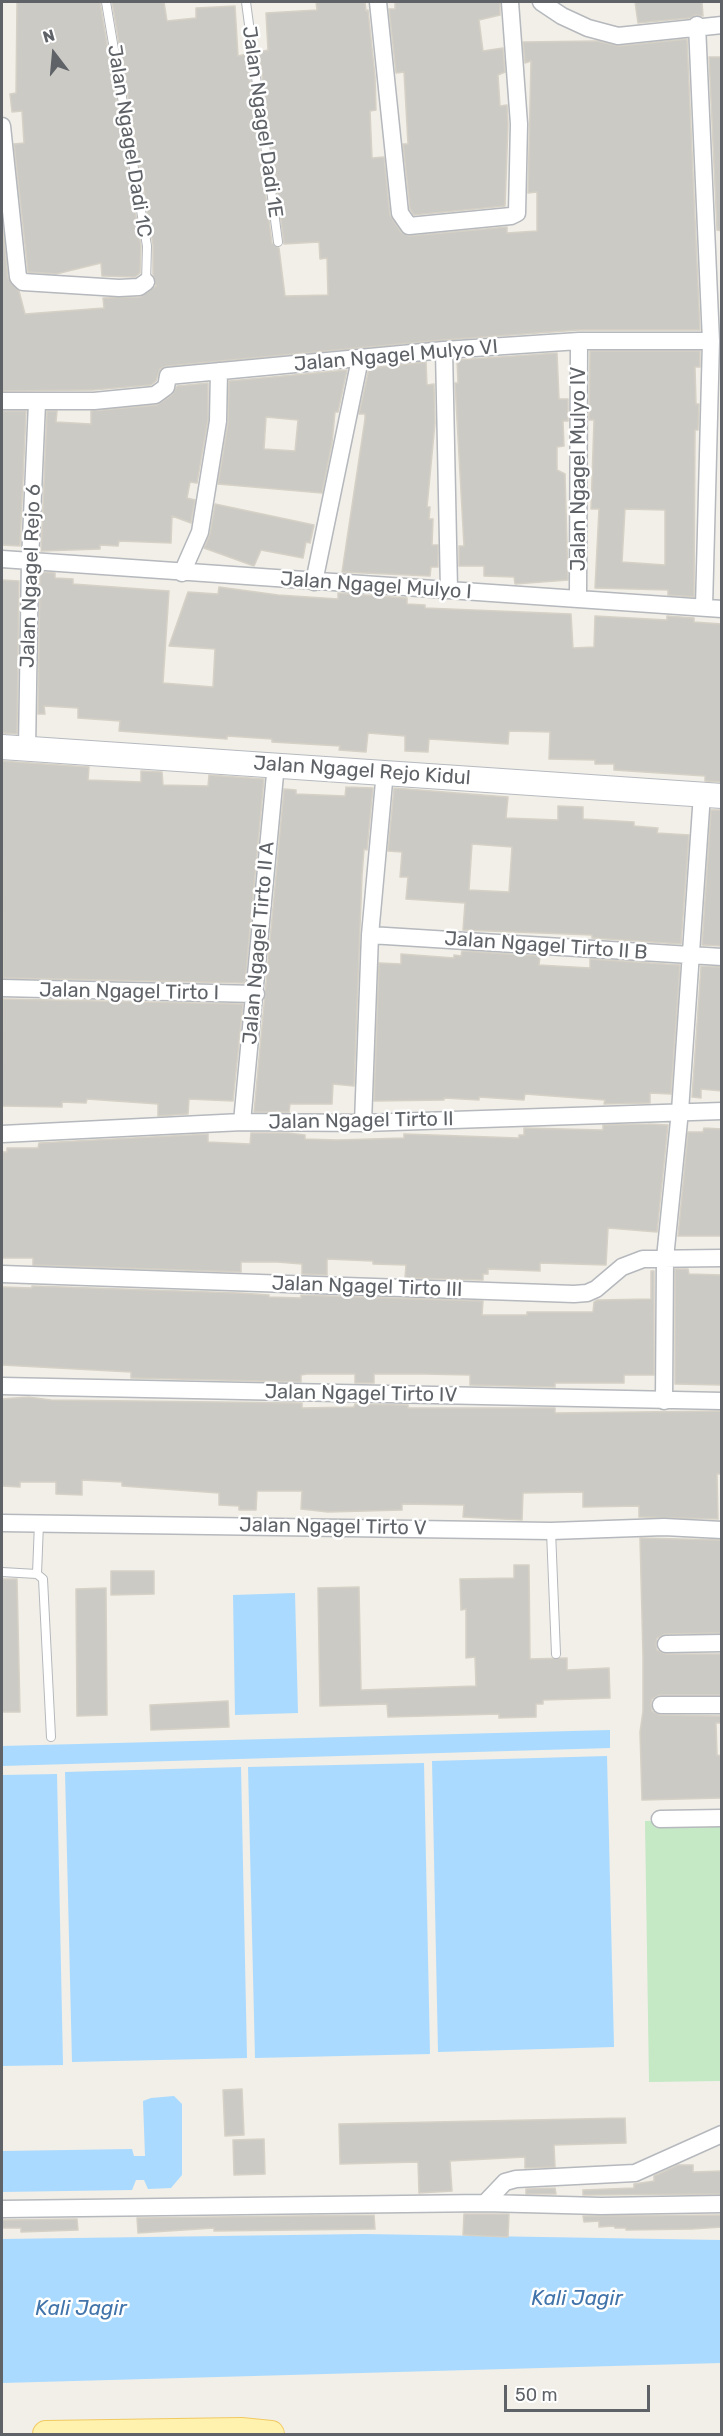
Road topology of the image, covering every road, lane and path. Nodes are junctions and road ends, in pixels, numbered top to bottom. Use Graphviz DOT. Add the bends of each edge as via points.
graph roads {
  1 [pos="106,2"];
  2 [pos="246,2"];
  3 [pos="378,2"];
  4 [pos="510,2"];
  5 [pos="541,2"];
  6 [pos="697,25"];
  7 [pos="722,25"];
  8 [pos="2,126"];
  9 [pos="4,162"];
  10 [pos="278,242"];
  11 [pos="146,282"];
  12 [pos="579,341"];
  13 [pos="711,341"];
  14 [pos="444,350"];
  15 [pos="360,359"];
  16 [pos="219,371"];
  17 [pos="2,401"];
  18 [pos="37,403"];
  19 [pos="2,559"];
  20 [pos="30,561"];
  21 [pos="183,573"];
  22 [pos="314,582"];
  23 [pos="449,590"];
  24 [pos="578,597"];
  25 [pos="704,606"];
  26 [pos="722,609"];
  27 [pos="2,747"];
  28 [pos="27,749"];
  29 [pos="276,764"];
  30 [pos="385,771"];
  31 [pos="712,795"];
  32 [pos="370,935"];
  33 [pos="689,955"];
  34 [pos="722,957"];
  35 [pos="2,988"];
  36 [pos="256,994"];
  37 [pos="680,1111"];
  38 [pos="722,1111"];
  39 [pos="242,1122"];
  40 [pos="363,1123"];
  41 [pos="2,1134"];
  42 [pos="665,1258"];
  43 [pos="722,1258"];
  44 [pos="2,1274"];
  45 [pos="2,1386"];
  46 [pos="664,1401"];
  47 [pos="722,1401"];
  48 [pos="2,1523"];
  49 [pos="39,1523"];
  50 [pos="722,1530"];
  51 [pos="550,1531"];
  52 [pos="2,1572"];
  53 [pos="37,1574"];
  54 [pos="722,1643"];
  55 [pos="666,1644"];
  56 [pos="556,1654"];
  57 [pos="722,1705"];
  58 [pos="661,1706"];
  59 [pos="51,1737"];
  60 [pos="722,1818"];
  61 [pos="660,1819"];
  62 [pos="722,2134"];
  63 [pos="485,2203"];
  64 [pos="722,2204"];
  65 [pos="2,2209"];
  66 [pos="46,2434"];
  67 [pos="138,2434"];
  68 [pos="271,2434"];
  1 -- 11 [label="lane, Jalan Ngagel Dadi 1C" via="147,246"];
  2 -- 10 [label="lane, Jalan Ngagel Dadi 1E"];
  3 -- 4 [label="street" via="400,213 409,226 517,213 519,124"];
  5 -- 6 [label="street" via="571,20 618,36"];
  6 -- 7 [label="street"];
  6 -- 13 [label="street"];
  8 -- 9 [label="street"];
  9 -- 11 [label="street" via="18,277 24,282 119,288 139,287"];
  12 -- 13 [label="street, Jalan Ngagel Mulyo VI"];
  12 -- 14 [label="street, Jalan Ngagel Mulyo VI"];
  12 -- 24 [label="street, Jalan Ngagel Mulyo IV"];
  13 -- 25 [label="street"];
  14 -- 15 [label="street, Jalan Ngagel Mulyo VI"];
  14 -- 23 [label="street"];
  15 -- 16 [label="street, Jalan Ngagel Mulyo VI"];
  15 -- 22 [label="street"];
  16 -- 18 [label="street, Jalan Ngagel Mulyo VI" via="168,376 166,387 156,395"];
  16 -- 21 [label="street" via="218,421 200,532"];
  17 -- 18 [label="street"];
  18 -- 20 [label="street, Jalan Ngagel Rejo 6"];
  19 -- 20 [label="street, Jalan Ngagel Mulyo I"];
  20 -- 21 [label="street, Jalan Ngagel Mulyo I"];
  20 -- 28 [label="street, Jalan Ngagel Rejo 6"];
  21 -- 22 [label="street, Jalan Ngagel Mulyo I"];
  22 -- 23 [label="street, Jalan Ngagel Mulyo I"];
  23 -- 24 [label="street, Jalan Ngagel Mulyo I"];
  24 -- 25 [label="street, Jalan Ngagel Mulyo I"];
  25 -- 26 [label="street, Jalan Ngagel Mulyo I"];
  27 -- 28 [label="main road, Jalan Ngagel Rejo Kidul"];
  28 -- 29 [label="main road, Jalan Ngagel Rejo Kidul"];
  29 -- 30 [label="main road, Jalan Ngagel Rejo Kidul"];
  29 -- 36 [label="street, Jalan Ngagel Tirto II A"];
  30 -- 31 [label="main road, Jalan Ngagel Rejo Kidul"];
  30 -- 32 [label="street"];
  31 -- 33 [label="street"];
  32 -- 33 [label="street, Jalan Ngagel Tirto II B"];
  32 -- 40 [label="street"];
  33 -- 34 [label="street, Jalan Ngagel Tirto II B"];
  33 -- 37 [label="street"];
  35 -- 36 [label="street, Jalan Ngagel Tirto I"];
  36 -- 39 [label="street, Jalan Ngagel Tirto II A"];
  37 -- 38 [label="street, Jalan Ngagel Tirto II"];
  37 -- 40 [label="street, Jalan Ngagel Tirto II"];
  37 -- 42 [label="street"];
  39 -- 40 [label="street, Jalan Ngagel Tirto II"];
  39 -- 41 [label="street, Jalan Ngagel Tirto II"];
  42 -- 43 [label="street, Jalan Ngagel Tirto III"];
  42 -- 44 [label="street, Jalan Ngagel Tirto III" via="630,1263 596,1289 574,1294"];
  42 -- 46 [label="street"];
  45 -- 46 [label="street, Jalan Ngagel Tirto IV"];
  46 -- 47 [label="street, Jalan Ngagel Tirto IV"];
  48 -- 49 [label="street, Jalan Ngagel Tirto V"];
  49 -- 51 [label="street, Jalan Ngagel Tirto V"];
  49 -- 53 [label="lane"];
  50 -- 51 [label="street, Jalan Ngagel Tirto V" via="664,1527"];
  51 -- 56 [label="lane"];
  52 -- 53 [label="lane"];
  53 -- 59 [label="lane" via="43,1579"];
  54 -- 55 [label="street"];
  57 -- 58 [label="street"];
  60 -- 61 [label="street"];
  62 -- 63 [label="street" via="634,2173 505,2182"];
  63 -- 64 [label="street"];
  63 -- 65 [label="street"];
  66 -- 67 [label="main road"];
  67 -- 68 [label="main road"];
}
